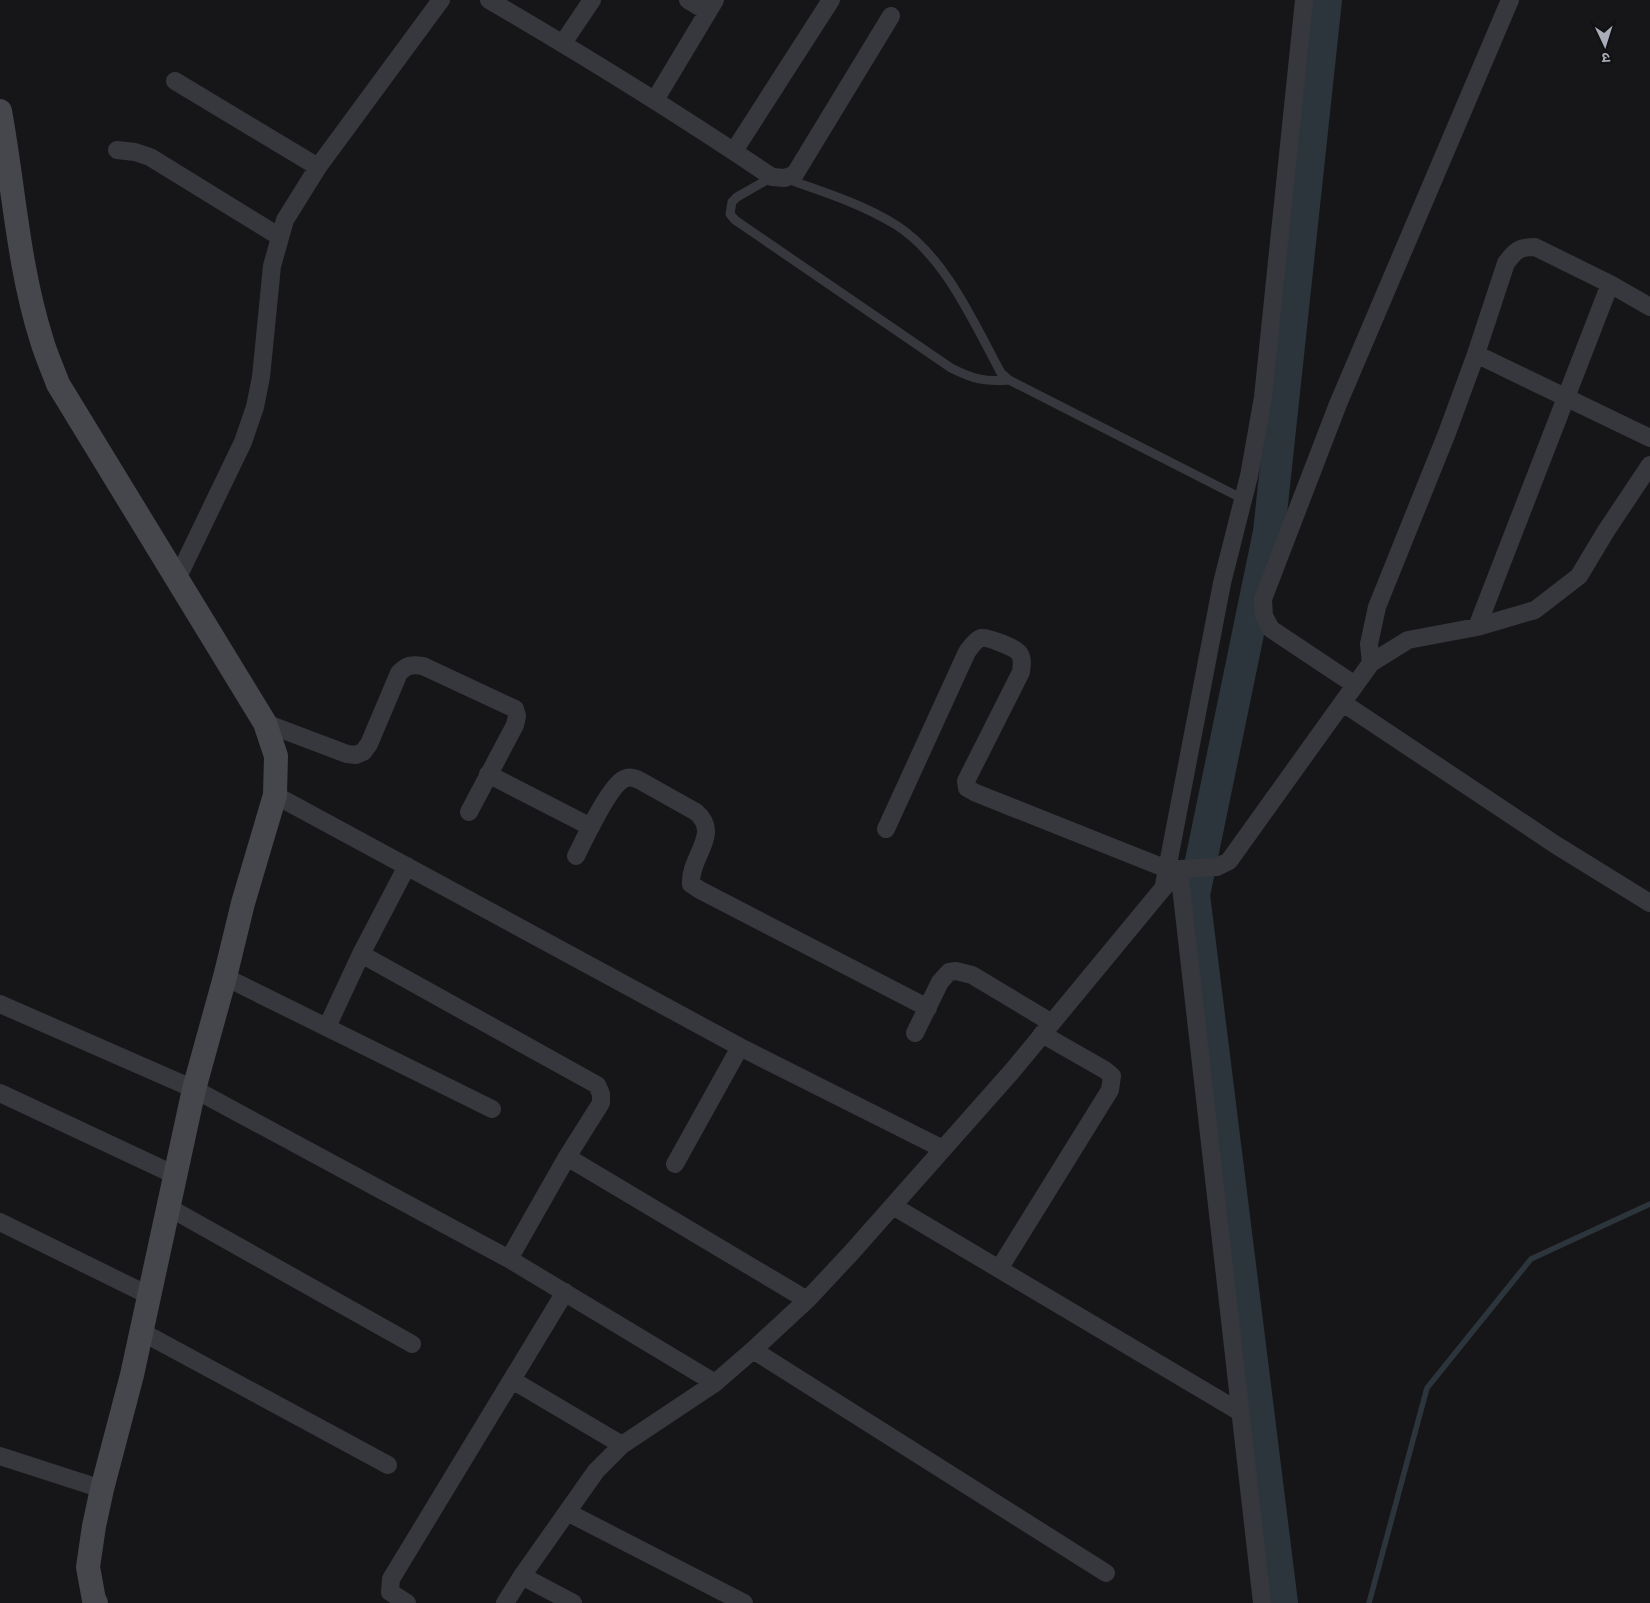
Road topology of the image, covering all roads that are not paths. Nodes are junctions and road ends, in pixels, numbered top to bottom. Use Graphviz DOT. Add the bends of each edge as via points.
graph roads {
  1 [pos="441,0"];
  2 [pos="489,0"];
  3 [pos="592,0"];
  4 [pos="688,0"];
  5 [pos="832,0"];
  6 [pos="1304,0"];
  7 [pos="1510,0"];
  8 [pos="711,6"];
  9 [pos="891,16"];
  10 [pos="564,43"];
  11 [pos="175,81"];
  12 [pos="654,100"];
  13 [pos="0,111"];
  14 [pos="117,150"];
  15 [pos="734,151"];
  16 [pos="318,167"];
  17 [pos="779,178"];
  18 [pos="280,237"];
  19 [pos="10,250"];
  20 [pos="1610,284"];
  21 [pos="1650,307"];
  22 [pos="1476,354"];
  23 [pos="1009,380"];
  24 [pos="1566,397"];
  25 [pos="1650,438"];
  26 [pos="1650,465"];
  27 [pos="1243,499"];
  28 [pos="177,579"];
  29 [pos="1477,627"];
  30 [pos="1371,663"];
  31 [pos="1356,685"];
  32 [pos="1343,703"];
  33 [pos="265,723"];
  34 [pos="488,774"];
  35 [pos="275,795"];
  36 [pos="469,812"];
  37 [pos="591,827"];
  38 [pos="886,829"];
  39 [pos="576,856"];
  40 [pos="407,866"];
  41 [pos="1178,868"];
  42 [pos="1650,904"];
  43 [pos="361,954"];
  44 [pos="225,977"];
  45 [pos="0,1004"];
  46 [pos="928,1008"];
  47 [pos="327,1028"];
  48 [pos="1047,1029"];
  49 [pos="915,1033"];
  50 [pos="740,1047"];
  51 [pos="194,1089"];
  52 [pos="0,1093"];
  53 [pos="492,1109"];
  54 [pos="943,1149"];
  55 [pos="567,1157"];
  56 [pos="675,1164"];
  57 [pos="176,1175"];
  58 [pos="893,1206"];
  59 [pos="168,1207"];
  60 [pos="0,1222"];
  61 [pos="509,1259"];
  62 [pos="999,1269"];
  63 [pos="565,1292"];
  64 [pos="150,1296"];
  65 [pos="807,1300"];
  66 [pos="142,1332"];
  67 [pos="412,1344"];
  68 [pos="753,1350"];
  69 [pos="512,1380"];
  70 [pos="715,1383"];
  71 [pos="1240,1412"];
  72 [pos="622,1445"];
  73 [pos="0,1456"];
  74 [pos="388,1465"];
  75 [pos="102,1488"];
  76 [pos="567,1512"];
  77 [pos="1106,1572"];
  78 [pos="522,1576"];
  79 [pos="96,1603"];
  80 [pos="407,1603"];
  81 [pos="505,1603"];
  82 [pos="573,1603"];
  83 [pos="744,1603"];
  84 [pos="1262,1603"];
  1 -- 16 [label="street"];
  2 -- 10 [label="street"];
  3 -- 10 [label="street"];
  4 -- 8 [label="street"];
  5 -- 15 [label="street"];
  6 -- 27 [label="street" via="1263,397"];
  7 -- 31 [label="street" via="1338,404 1263,598 1264,616 1271,629"];
  8 -- 12 [label="street"];
  9 -- 17 [label="street" via="795,174"];
  10 -- 12 [label="street"];
  11 -- 16 [label="street"];
  12 -- 15 [label="street"];
  13 -- 19 [label="main road" via="9,163"];
  14 -- 18 [label="street" via="150,156"];
  15 -- 17 [label="street"];
  16 -- 18 [label="street" via="285,220"];
  17 -- 23 [label="lane" via="864,208 906,233 952,284 1001,373"];
  17 -- 23 [label="lane" via="737,197 732,202 730,214 735,220 951,368 981,380"];
  18 -- 28 [label="street" via="272,266 255,407 243,442"];
  19 -- 28 [label="main road" via="29,292 42,342 58,384"];
  20 -- 21 [label="street"];
  20 -- 22 [label="street" via="1535,247 1514,252 1506,263"];
  20 -- 24 [label="street"];
  22 -- 24 [label="street"];
  22 -- 30 [label="street" via="1377,607 1369,644"];
  23 -- 27 [label="lane"];
  24 -- 25 [label="street"];
  24 -- 29 [label="street"];
  26 -- 29 [label="street" via="1579,576 1535,610"];
  27 -- 41 [label="street" via="1222,583"];
  28 -- 33 [label="main road"];
  29 -- 30 [label="street" via="1408,640"];
  30 -- 31 [label="street"];
  31 -- 32 [label="street"];
  32 -- 41 [label="street" via="1229,861 1218,867"];
  32 -- 42 [label="street"];
  33 -- 34 [label="street" via="338,752 356,755 369,744 399,673 413,664 418,665 515,709 515,725"];
  33 -- 35 [label="main road" via="276,756"];
  34 -- 36 [label="street"];
  34 -- 37 [label="street"];
  35 -- 40 [label="street"];
  35 -- 44 [label="main road"];
  37 -- 39 [label="street"];
  37 -- 46 [label="street" via="616,785 632,777 640,780 704,819 705,838 693,866 691,884"];
  38 -- 41 [label="street" via="967,652 980,638 988,639 1010,647 1019,653 1023,662 1021,672 966,781 967,788"];
  40 -- 43 [label="street"];
  40 -- 50 [label="street"];
  41 -- 48 [label="street"];
  41 -- 71 [label="street"];
  43 -- 47 [label="street"];
  43 -- 55 [label="street" via="597,1085 601,1103"];
  44 -- 47 [label="street"];
  44 -- 51 [label="main road"];
  45 -- 51 [label="street"];
  46 -- 48 [label="street" via="940,982 949,972 956,971 972,975"];
  46 -- 49 [label="street"];
  47 -- 53 [label="street"];
  48 -- 54 [label="street"];
  48 -- 62 [label="street" via="1105,1070 1112,1076 1112,1082"];
  50 -- 54 [label="street"];
  50 -- 56 [label="street"];
  51 -- 57 [label="main road"];
  51 -- 61 [label="street"];
  52 -- 57 [label="street"];
  54 -- 58 [label="street"];
  55 -- 61 [label="street"];
  55 -- 65 [label="street"];
  57 -- 59 [label="main road"];
  58 -- 62 [label="street"];
  58 -- 65 [label="street"];
  59 -- 64 [label="main road"];
  59 -- 67 [label="street"];
  60 -- 64 [label="street"];
  61 -- 63 [label="street"];
  62 -- 71 [label="street"];
  63 -- 69 [label="street"];
  63 -- 70 [label="street"];
  64 -- 66 [label="main road"];
  65 -- 68 [label="street"];
  66 -- 74 [label="street"];
  66 -- 75 [label="main road"];
  68 -- 70 [label="street"];
  68 -- 77 [label="street"];
  69 -- 72 [label="street"];
  69 -- 80 [label="street" via="391,1579 390,1592"];
  70 -- 72 [label="street"];
  71 -- 84 [label="street"];
  72 -- 76 [label="street" via="596,1471"];
  73 -- 75 [label="street"];
  75 -- 79 [label="main road" via="88,1567"];
  76 -- 78 [label="street"];
  76 -- 83 [label="street"];
  78 -- 81 [label="street"];
  78 -- 82 [label="street"];
}
